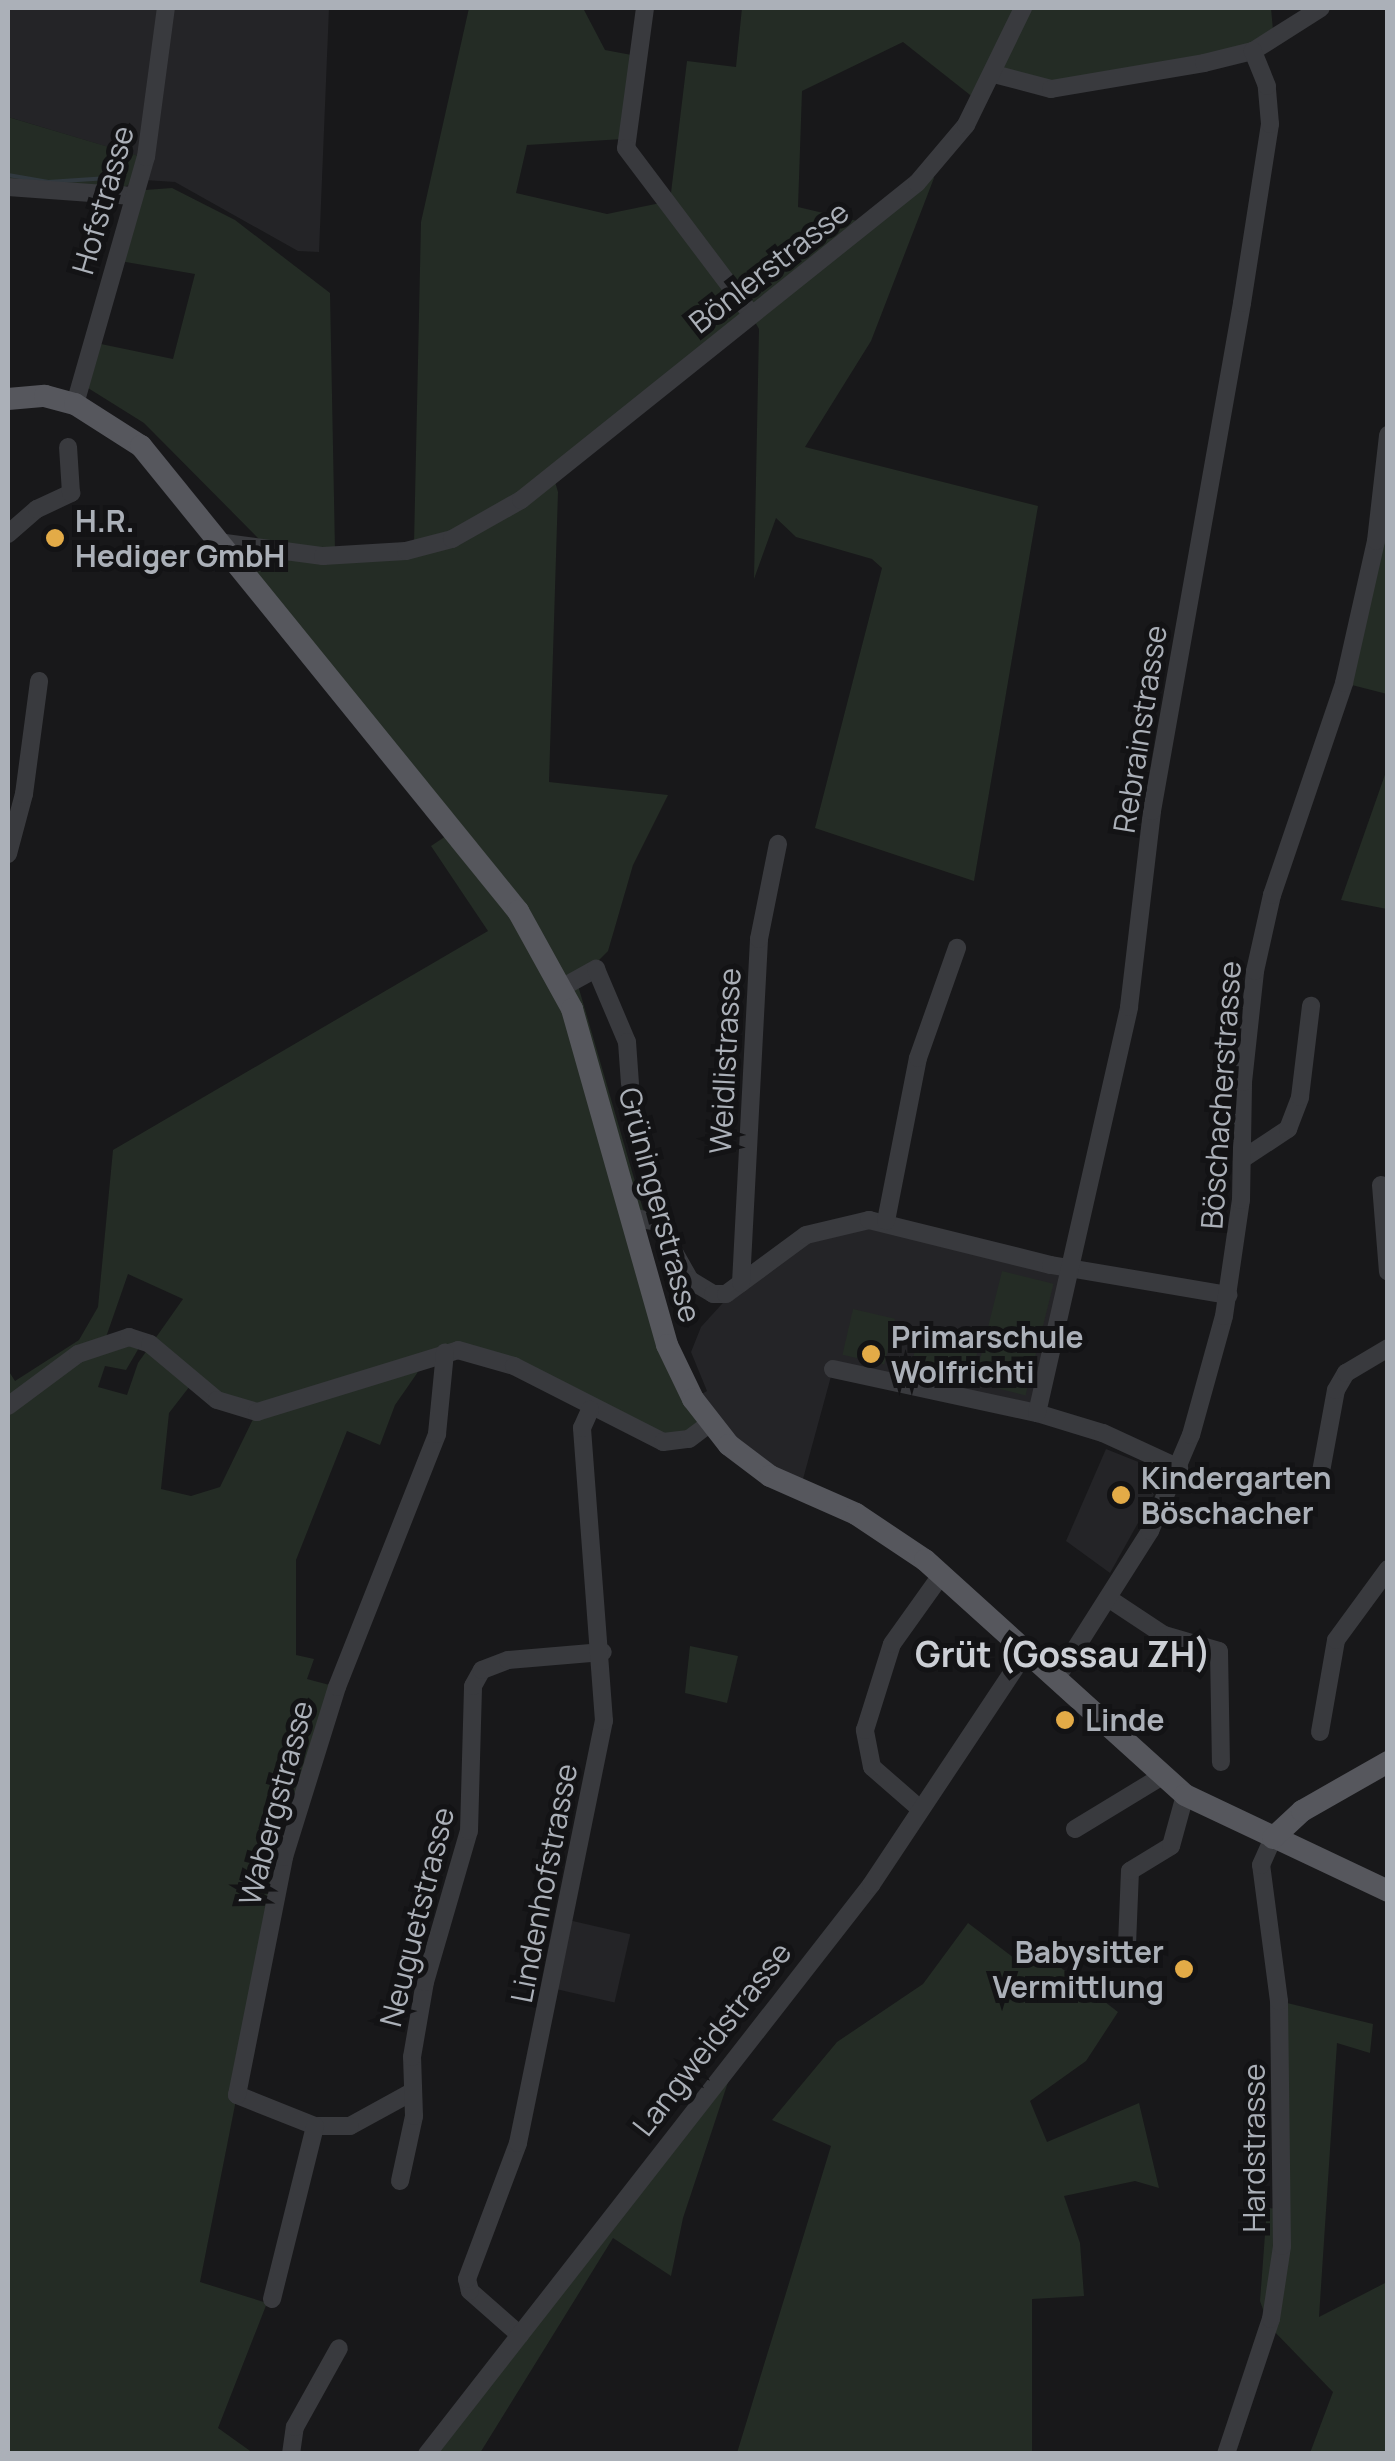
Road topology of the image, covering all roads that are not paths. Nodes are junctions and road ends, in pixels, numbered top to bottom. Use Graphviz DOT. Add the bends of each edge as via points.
graph roads {
  1 [pos="166,8"];
  2 [pos="645,8"];
  3 [pos="1023,8"];
  4 [pos="1320,8"];
  5 [pos="1254,52"];
  6 [pos="994,74"];
  7 [pos="8,187"];
  8 [pos="133,196"];
  9 [pos="751,314"];
  10 [pos="8,399"];
  11 [pos="75,404"];
  12 [pos="1388,435"];
  13 [pos="68,447"];
  14 [pos="8,534"];
  15 [pos="225,543"];
  16 [pos="39,681"];
  17 [pos="778,844"];
  18 [pos="8,854"];
  19 [pos="957,948"];
  20 [pos="563,987"];
  21 [pos="1311,1006"];
  22 [pos="630,1084"];
  23 [pos="1244,1158"];
  24 [pos="1381,1184"];
  25 [pos="631,1217"];
  26 [pos="886,1221"];
  27 [pos="1069,1268"];
  28 [pos="1388,1272"];
  29 [pos="741,1283"];
  30 [pos="1228,1295"];
  31 [pos="1388,1348"];
  32 [pos="445,1352"];
  33 [pos="833,1369"];
  34 [pos="8,1406"];
  35 [pos="590,1410"];
  36 [pos="1037,1413"];
  37 [pos="710,1424"];
  38 [pos="1179,1468"];
  39 [pos="1320,1477"];
  40 [pos="1388,1570"];
  41 [pos="942,1574"];
  42 [pos="1108,1598"];
  43 [pos="1028,1649"];
  44 [pos="603,1652"];
  45 [pos="1058,1676"];
  46 [pos="1320,1732"];
  47 [pos="1221,1762"];
  48 [pos="1388,1762"];
  49 [pos="1162,1776"];
  50 [pos="1184,1795"];
  51 [pos="919,1808"];
  52 [pos="1075,1829"];
  53 [pos="1272,1838"];
  54 [pos="1388,1891"];
  55 [pos="1127,1945"];
  56 [pos="412,2092"];
  57 [pos="315,2126"];
  58 [pos="400,2181"];
  59 [pos="272,2299"];
  60 [pos="520,2335"];
  61 [pos="339,2348"];
  62 [pos="291,2454"];
  63 [pos="427,2454"];
  64 [pos="1226,2454"];
  1 -- 8 [label="street, Hofstrasse" via="154,118"];
  2 -- 9 [label="street" via="626,148"];
  3 -- 6 [label="street, Bönlerstrasse"];
  4 -- 5 [label="street"];
  5 -- 6 [label="street" via="1050,88"];
  5 -- 27 [label="street, Rebrainstrasse" via="1267,86 1270,124 1152,811 1129,1006"];
  6 -- 9 [label="street, Bönlerstrasse" via="966,125 917,182"];
  7 -- 8 [label="street"];
  8 -- 11 [label="street, Hofstrasse"];
  9 -- 15 [label="street, Bönlerstrasse" via="521,500 452,539 406,551 323,556"];
  10 -- 11 [label="main road, Grüningerstrasse" via="45,396"];
  11 -- 15 [label="main road, Grüningerstrasse" via="141,446"];
  12 -- 23 [label="street, Böschacherstrasse" via="1376,541 1344,683 1272,895 1254,971 1243,1082"];
  13 -- 14 [label="street" via="71,493 36,509"];
  15 -- 20 [label="main road, Grüningerstrasse" via="508,898"];
  16 -- 18 [label="street" via="24,794"];
  17 -- 29 [label="street, Weidlistrasse" via="760,938"];
  19 -- 26 [label="street" via="918,1058"];
  20 -- 22 [label="street" via="596,969 627,1042"];
  20 -- 25 [label="main road, Grüningerstrasse"];
  21 -- 23 [label="street" via="1300,1098 1288,1129"];
  23 -- 30 [label="street, Böschacherstrasse"];
  24 -- 28 [label="street"];
  25 -- 29 [label="street" via="657,1222 701,1290 726,1294"];
  25 -- 37 [label="main road, Grüningerstrasse" via="667,1345"];
  26 -- 27 [label="street"];
  26 -- 29 [label="street" via="818,1230"];
  27 -- 30 [label="street"];
  27 -- 36 [label="street, Rebrainstrasse"];
  30 -- 38 [label="street, Böschacherstrasse"];
  31 -- 39 [label="street" via="1346,1373 1336,1390"];
  32 -- 34 [label="street" via="257,1412 216,1400 150,1344 129,1338 78,1354"];
  32 -- 35 [label="street" via="472,1351 514,1366"];
  32 -- 57 [label="street, Wabergstrasse" via="437,1434 337,1687 284,1857 237,2095"];
  33 -- 36 [label="street"];
  35 -- 37 [label="street" via="674,1445"];
  35 -- 44 [label="street, Lindenhofstrasse" via="582,1428"];
  36 -- 38 [label="street" via="1103,1433"];
  37 -- 41 [label="main road, Grüningerstrasse" via="757,1468 882,1530"];
  38 -- 42 [label="street, Böschacherstrasse"];
  40 -- 46 [label="street" via="1336,1640"];
  41 -- 43 [label="main road, Grüningerstrasse"];
  41 -- 51 [label="street" via="892,1644 865,1730 872,1767"];
  42 -- 45 [label="street, Böschacherstrasse"];
  42 -- 47 [label="street" via="1164,1635 1219,1651"];
  43 -- 45 [label="main road, Grüningerstrasse"];
  43 -- 51 [label="street, Langweidstrasse"];
  44 -- 56 [label="street, Neuguetstrasse" via="508,1660 482,1670 473,1686 469,1830 425,1982"];
  44 -- 60 [label="street, Lindenhofstrasse" via="604,1720 522,2123 498,2209 467,2279 470,2291"];
  45 -- 49 [label="main road, Grüningerstrasse"];
  48 -- 53 [label="main road" via="1302,1812"];
  49 -- 50 [label="main road, Grüningerstrasse"];
  49 -- 52 [label="street"];
  50 -- 53 [label="main road, Grüningerstrasse"];
  50 -- 55 [label="street" via="1172,1846 1130,1872"];
  51 -- 60 [label="street, Langweidstrasse" via="871,1885"];
  53 -- 54 [label="main road, Grüningerstrasse"];
  53 -- 64 [label="street, Hardstrasse" via="1262,1865 1279,2001 1282,2246 1271,2319"];
  56 -- 57 [label="street, Wabergstrasse" via="350,2126"];
  56 -- 58 [label="street, Neuguetstrasse" via="414,2116"];
  57 -- 59 [label="street"];
  60 -- 63 [label="street, Langweidstrasse"];
  61 -- 62 [label="street" via="295,2428"];
}
